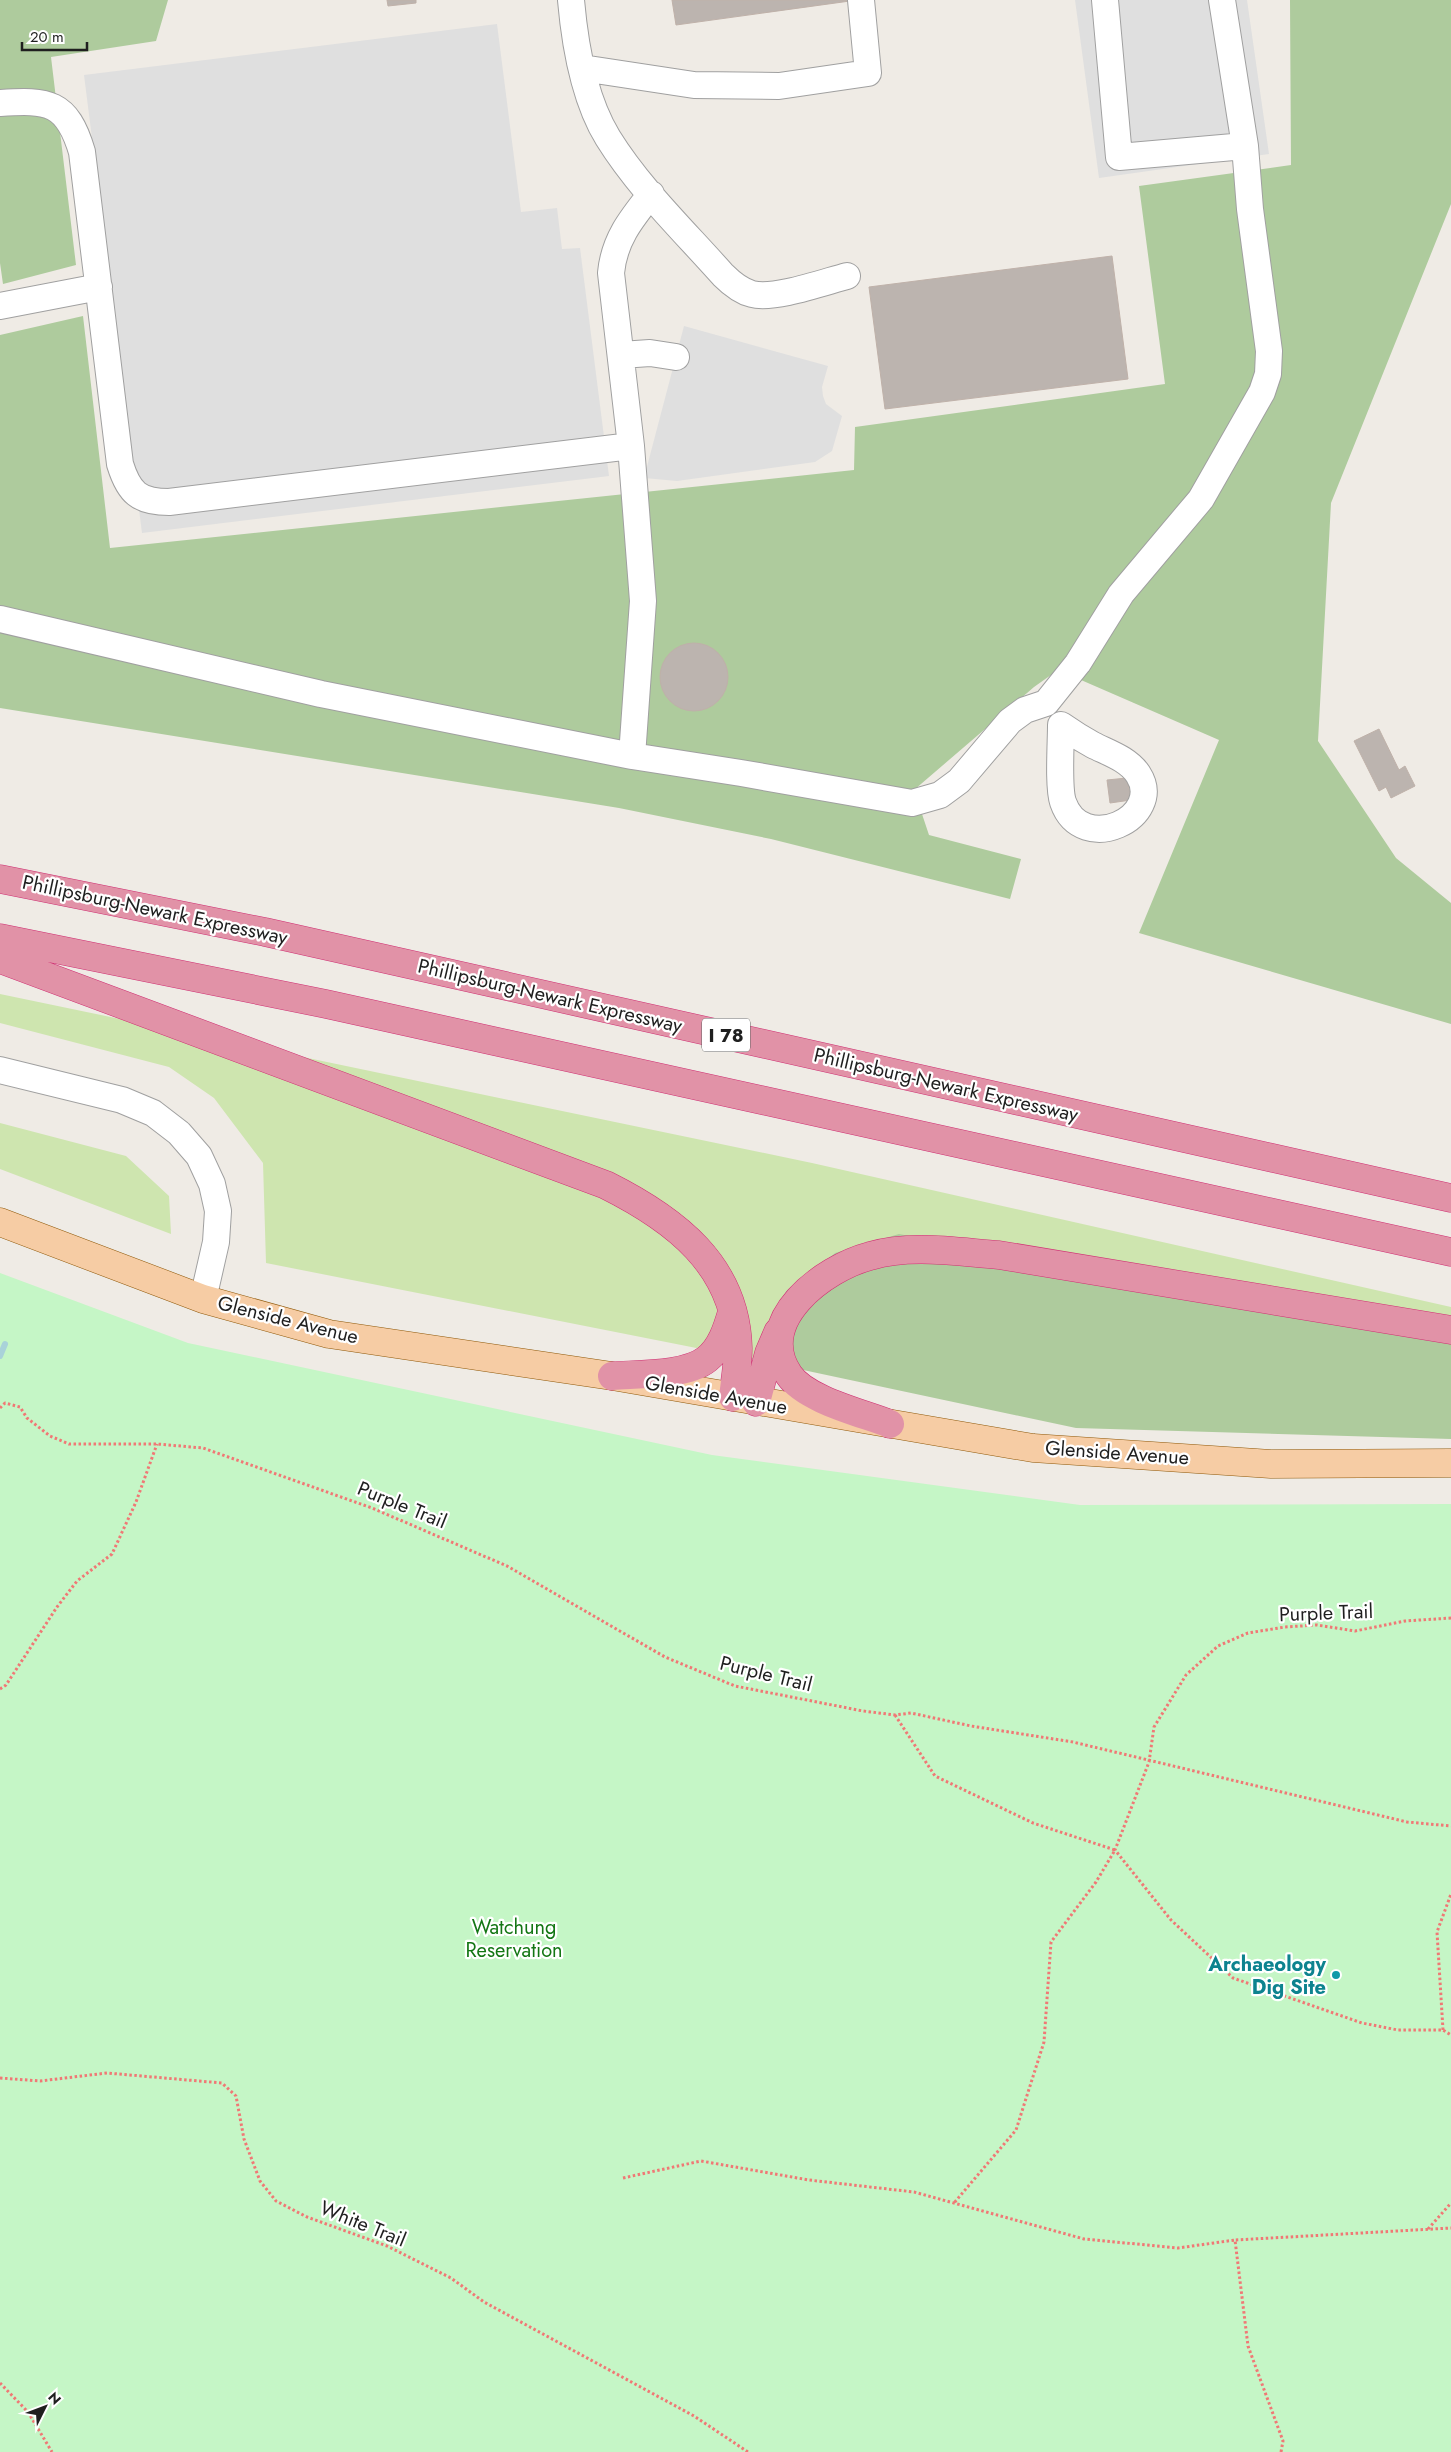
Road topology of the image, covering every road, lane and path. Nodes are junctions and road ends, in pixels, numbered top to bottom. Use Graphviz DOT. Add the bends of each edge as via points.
graph roads {
  1 [pos="571,0"];
  2 [pos="861,0"];
  3 [pos="1106,0"];
  4 [pos="1222,0"];
  5 [pos="582,68"];
  6 [pos="0,103"];
  7 [pos="1244,146"];
  8 [pos="651,194"];
  9 [pos="847,276"];
  10 [pos="99,287"];
  11 [pos="0,306"];
  12 [pos="621,355"];
  13 [pos="676,356"];
  14 [pos="631,446"];
  15 [pos="0,619"];
  16 [pos="1046,703"];
  17 [pos="1060,725"];
  18 [pos="632,756"];
  19 [pos="0,878"];
  20 [pos="0,938"];
  21 [pos="0,959"];
  22 [pos="0,1070"];
  23 [pos="1451,1198"];
  24 [pos="0,1222"];
  25 [pos="1451,1252"];
  26 [pos="203,1299"];
  27 [pos="732,1312"];
  28 [pos="780,1326"];
  29 [pos="1451,1330"];
  30 [pos="612,1376"];
  31 [pos="744,1400"];
  32 [pos="0,1408"];
  33 [pos="890,1424"];
  34 [pos="157,1444"];
  35 [pos="1451,1463"];
  36 [pos="1451,1618"];
  37 [pos="0,1689"];
  38 [pos="895,1715"];
  39 [pos="1149,1762"];
  40 [pos="1451,1826"];
  41 [pos="1115,1850"];
  42 [pos="1451,1894"];
  43 [pos="1443,2030"];
  44 [pos="1451,2035"];
  45 [pos="0,2078"];
  46 [pos="622,2178"];
  47 [pos="954,2203"];
  48 [pos="1451,2203"];
  49 [pos="1451,2228"];
  50 [pos="1427,2230"];
  51 [pos="1235,2240"];
  52 [pos="0,2383"];
  53 [pos="52,2452"];
  54 [pos="748,2452"];
  55 [pos="1281,2452"];
  1 -- 5 [label="street"];
  2 -- 5 [label="street" via="868,73 780,86 694,85"];
  3 -- 7 [label="street" via="1119,157"];
  4 -- 7 [label="street"];
  5 -- 8 [label="street" via="592,105 608,137"];
  6 -- 10 [label="street" via="34,101 50,104 75,129 82,152"];
  7 -- 16 [label="street" via="1268,351 1268,374 1262,392 1201,499 1121,594 1078,663"];
  8 -- 9 [label="street" via="737,288 769,296"];
  8 -- 12 [label="street" via="620,236 613,255"];
  10 -- 11 [label="street"];
  10 -- 14 [label="street" via="120,464 125,481 135,494 151,502"];
  12 -- 13 [label="street" via="650,353"];
  12 -- 14 [label="street"];
  14 -- 18 [label="street" via="643,601"];
  15 -- 18 [label="street" via="320,694"];
  16 -- 17 [label="street"];
  16 -- 18 [label="street" via="1025,710 1010,721 958,781 940,795 912,803"];
  19 -- 23 [label="highway, Phillipsburg-Newark Expressway / I 78" via="265,932"];
  20 -- 25 [label="highway" via="326,1004"];
  21 -- 27 [label="highway" via="606,1185 637,1200 687,1236 717,1274"];
  22 -- 26 [label="street" via="122,1100 154,1113 179,1133 199,1156 212,1184 218,1211 216,1242"];
  24 -- 26 [label="main road, Glenside Avenue"];
  26 -- 30 [label="main road, Glenside Avenue" via="329,1334"];
  27 -- 30 [label="highway" via="726,1332 707,1359 677,1370"];
  27 -- 31 [label="highway"];
  28 -- 29 [label="highway" via="792,1306 805,1293 825,1276 848,1264 892,1252 932,1250 999,1255"];
  28 -- 31 [label="highway"];
  28 -- 33 [label="highway" via="782,1358 789,1375 801,1386 815,1396"];
  30 -- 31 [label="main road, Glenside Avenue"];
  31 -- 33 [label="main road, Glenside Avenue"];
  32 -- 34 [label="path, Purple Trail" via="5,1403 20,1407 50,1436 69,1444"];
  33 -- 35 [label="main road, Glenside Avenue" via="1043,1448 1271,1464"];
  34 -- 37 [label="path" via="136,1502 112,1554 77,1581 6,1685"];
  34 -- 38 [label="path, Purple Trail" via="203,1448 372,1508 507,1566 665,1657 735,1686"];
  36 -- 39 [label="path, Purple Trail" via="1405,1621 1355,1631 1316,1625 1285,1627 1248,1633 1218,1646 1186,1675 1163,1710 1154,1727"];
  38 -- 39 [label="path, Purple Trail" via="911,1713 1073,1742"];
  38 -- 41 [label="path" via="935,1776 1032,1823"];
  39 -- 40 [label="path" via="1407,1822"];
  39 -- 41 [label="path"];
  41 -- 43 [label="path" via="1171,1920 1233,1978 1362,2023 1398,2030"];
  41 -- 47 [label="path" via="1096,1882 1051,1942 1044,2042 1016,2130"];
  42 -- 43 [label="path" via="1437,1932"];
  43 -- 44 [label="path"];
  45 -- 54 [label="path, White Trail" via="40,2081 107,2073 222,2083 236,2096 244,2139 260,2180 276,2200 307,2218 387,2246 451,2278 484,2302 694,2416"];
  46 -- 47 [label="path" via="701,2161 809,2180 914,2192"];
  47 -- 51 [label="path" via="1084,2239 1178,2248"];
  48 -- 50 [label="path"];
  49 -- 50 [label="path"];
  50 -- 51 [label="path"];
  51 -- 55 [label="path" via="1248,2346 1283,2441"];
  52 -- 53 [label="path" via="28,2412"];
}
